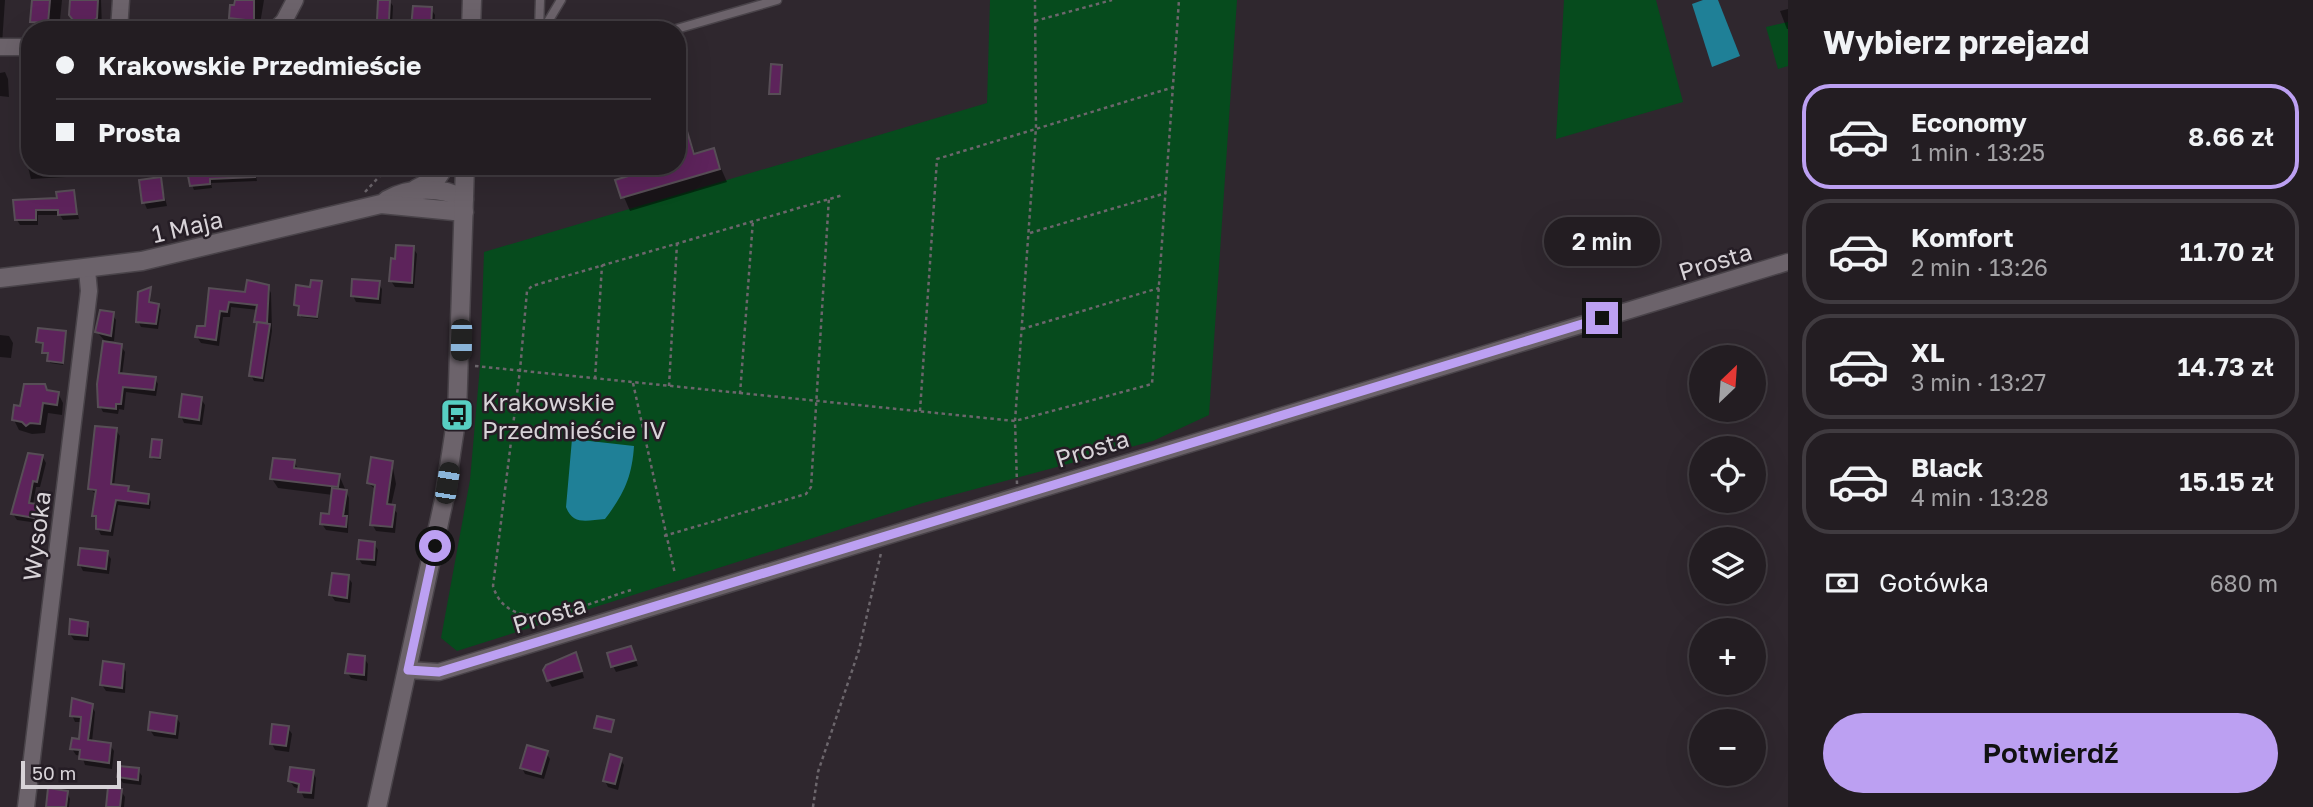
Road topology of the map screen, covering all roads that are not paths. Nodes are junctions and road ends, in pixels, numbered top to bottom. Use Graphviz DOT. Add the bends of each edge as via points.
graph roads {
  1 [pos="121,0"];
  2 [pos="471,0"];
  3 [pos="540,0"];
  4 [pos="561,0"];
  5 [pos="777,0"];
  6 [pos="293,5"];
  7 [pos="120,21"];
  8 [pos="281,21"];
  9 [pos="471,21"];
  10 [pos="541,21"];
  11 [pos="547,21"];
  12 [pos="686,26"];
  13 [pos="0,47"];
  14 [pos="21,47"];
  15 [pos="438,175"];
  16 [pos="465,175"];
  17 [pos="413,191"];
  18 [pos="381,204"];
  19 [pos="464,205"];
  20 [pos="1788,262"];
  21 [pos="87,270"];
  22 [pos="0,278"];
  23 [pos="408,670"];
  24 [pos="26,807"];
  25 [pos="377,807"];
  1 -- 7 [label="street"];
  2 -- 9 [label="main road"];
  3 -- 10 [label="lane"];
  4 -- 11 [label="lane"];
  5 -- 12 [label="lane"];
  6 -- 8 [label="street"];
  13 -- 14 [label="street"];
  15 -- 17 [label="main road, 1 Maja"];
  16 -- 19 [label="main road"];
  17 -- 18 [label="main road, 1 Maja"];
  17 -- 19 [label="main road, 1 Maja" via="439,189"];
  18 -- 19 [label="main road, 1 Maja"];
  18 -- 21 [label="main road, 1 Maja" via="219,244"];
  19 -- 23 [label="main road" via="457,415"];
  20 -- 23 [label="street, Prosta" via="439,672"];
  21 -- 22 [label="main road, 1 Maja"];
  21 -- 24 [label="street, Wysoka" via="89,291"];
  23 -- 25 [label="main road"];
}
